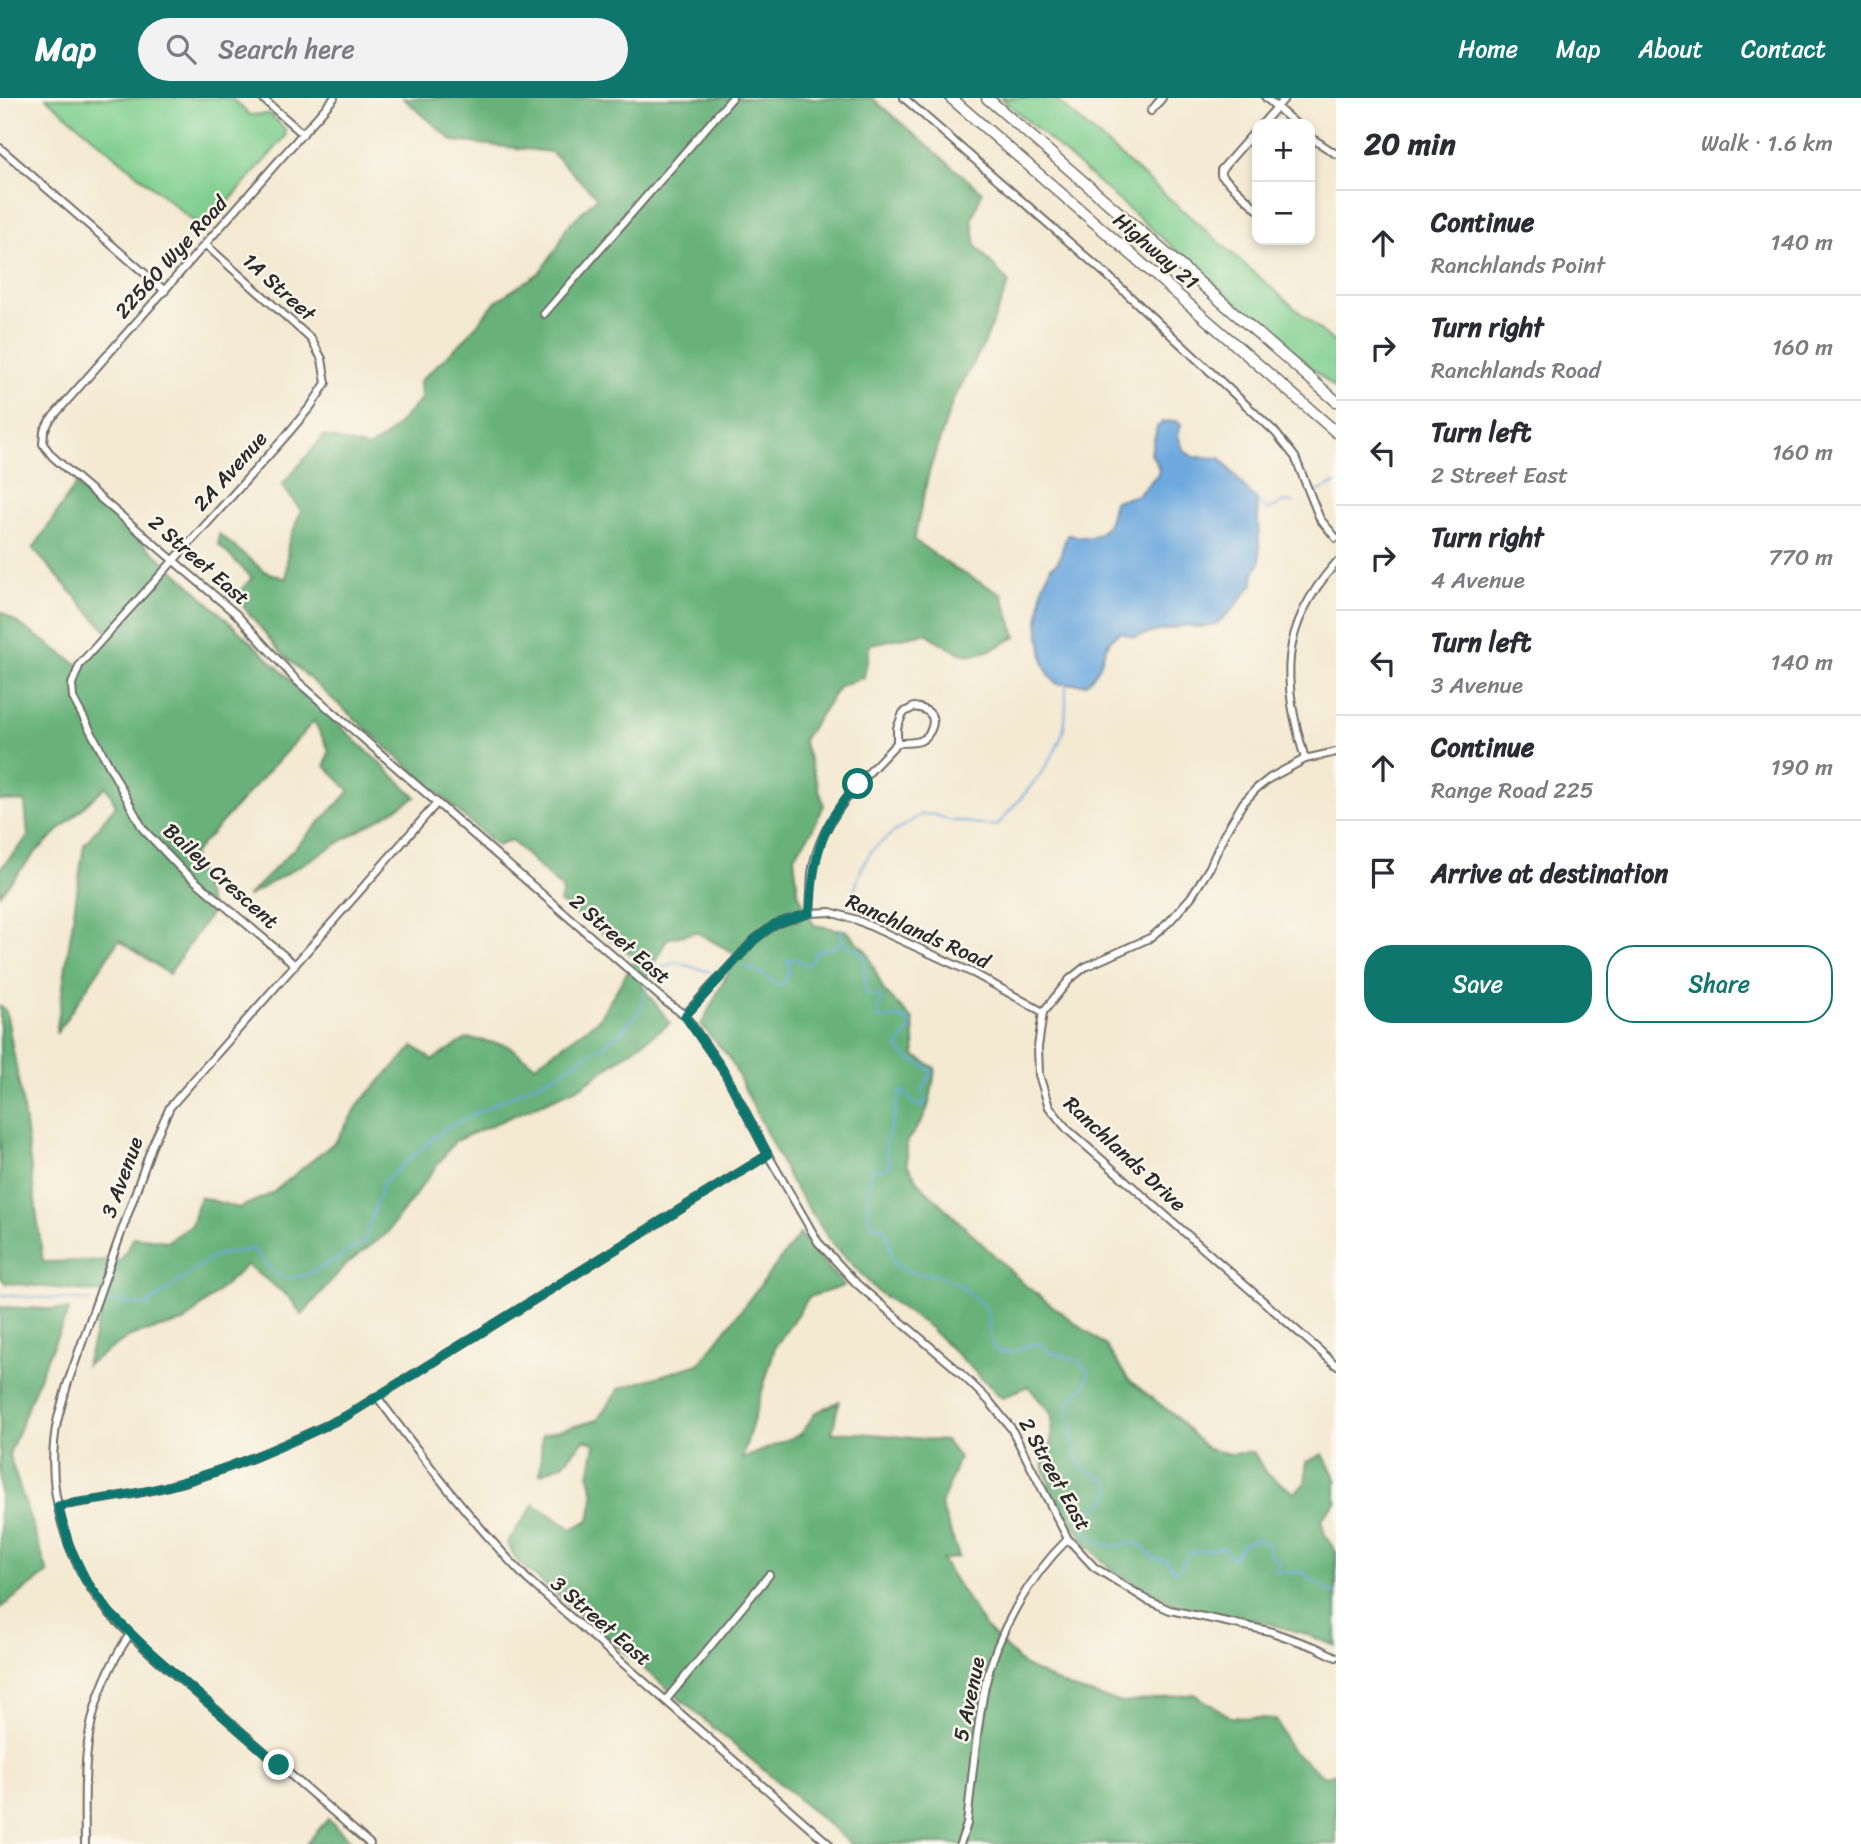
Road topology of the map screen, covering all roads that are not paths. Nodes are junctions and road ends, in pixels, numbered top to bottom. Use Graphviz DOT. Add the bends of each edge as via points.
graph roads {
  1 [pos="262,98"];
  2 [pos="334,98"];
  3 [pos="718,98"];
  4 [pos="732,98"];
  5 [pos="904,98"];
  6 [pos="951,98"];
  7 [pos="987,98"];
  8 [pos="1162,98"];
  9 [pos="1266,98"];
  10 [pos="1285,98"];
  11 [pos="726,105"];
  12 [pos="1277,107"];
  13 [pos="1151,111"];
  14 [pos="1266,119"];
  15 [pos="1290,119"];
  16 [pos="303,134"];
  17 [pos="1252,135"];
  18 [pos="1315,140"];
  19 [pos="0,148"];
  20 [pos="1336,155"];
  21 [pos="1252,204"];
  22 [pos="206,245"];
  23 [pos="165,291"];
  24 [pos="544,314"];
  25 [pos="322,359"];
  26 [pos="1336,401"];
  27 [pos="1336,432"];
  28 [pos="43,444"];
  29 [pos="1336,538"];
  30 [pos="173,560"];
  31 [pos="1336,563"];
  32 [pos="73,698"];
  33 [pos="897,743"];
  34 [pos="1336,752"];
  35 [pos="1305,759"];
  36 [pos="437,803"];
  37 [pos="810,913"];
  38 [pos="294,964"];
  39 [pos="1043,1012"];
  40 [pos="685,1016"];
  41 [pos="768,1155"];
  42 [pos="1336,1365"];
  43 [pos="378,1398"];
  44 [pos="58,1506"];
  45 [pos="1068,1539"];
  46 [pos="769,1575"];
  47 [pos="130,1634"];
  48 [pos="1336,1657"];
  49 [pos="666,1700"];
  50 [pos="85,1844"];
  51 [pos="370,1844"];
  52 [pos="829,1844"];
  53 [pos="960,1844"];
  1 -- 16 [label="street"];
  2 -- 16 [label="street, 22560 Wye Road"];
  3 -- 11 [label="street"];
  4 -- 11 [label="street"];
  5 -- 29 [label="street" via="1108,276 1275,432 1295,457 1320,519"];
  6 -- 27 [label="main road, Highway 21"];
  7 -- 26 [label="main road, Highway 21"];
  8 -- 13 [label="street"];
  9 -- 12 [label="street"];
  10 -- 12 [label="street"];
  11 -- 24 [label="street"];
  12 -- 14 [label="street"];
  12 -- 15 [label="street"];
  16 -- 22 [label="street, 22560 Wye Road"];
  17 -- 21 [label="street" via="1221,170"];
  18 -- 20 [label="street"];
  19 -- 23 [label="street"];
  22 -- 23 [label="street, 22560 Wye Road"];
  22 -- 25 [label="street, 1A Street" via="311,339"];
  23 -- 28 [label="street, 22560 Wye Road" via="50,420"];
  25 -- 30 [label="street, 2A Avenue" via="326,383 311,407"];
  28 -- 30 [label="street, 2 Street East"];
  30 -- 32 [label="street, 2A Avenue" via="80,664 72,684"];
  30 -- 36 [label="street, 2 Street East" via="236,614 297,681"];
  31 -- 35 [label="street" via="1310,597 1292,645 1288,675 1291,709"];
  32 -- 38 [label="street, Bailey Crescent" via="142,829 181,869"];
  33 -- 33 [label="street" via="927,737 933,725 927,710 914,708 903,713"];
  33 -- 37 [label="street" via="832,817 813,872"];
  34 -- 35 [label="street"];
  35 -- 39 [label="street" via="1270,778 1243,803 1210,867 1170,921 1152,937 1085,967"];
  36 -- 38 [label="street, 3 Avenue"];
  36 -- 40 [label="street, 2 Street East"];
  37 -- 39 [label="street, Ranchlands Road" via="830,912 857,920 975,974"];
  37 -- 40 [label="street, Ranchlands Road" via="775,924 754,940"];
  38 -- 44 [label="street, 3 Avenue" via="170,1107 158,1130 63,1398 54,1452"];
  39 -- 42 [label="street, Ranchlands Drive" via="1039,1075 1049,1107 1068,1130"];
  40 -- 41 [label="street, 2 Street East" via="725,1073"];
  41 -- 43 [label="street"];
  41 -- 45 [label="street, 2 Street East" via="809,1229 833,1261 953,1366 1011,1428"];
  43 -- 44 [label="street" via="281,1447 196,1478"];
  43 -- 49 [label="street, 3 Street East" via="496,1549"];
  44 -- 47 [label="street, 3 Avenue" via="85,1579"];
  45 -- 48 [label="street, 2 Street East" via="1094,1567 1147,1600 1170,1610 1269,1631"];
  45 -- 53 [label="street, 5 Avenue" via="1015,1610 995,1656 986,1685 967,1824"];
  46 -- 49 [label="street"];
  47 -- 50 [label="street" via="117,1653 89,1727"];
  47 -- 51 [label="street, 3 Avenue"];
  49 -- 52 [label="street, 3 Street East"];
}
